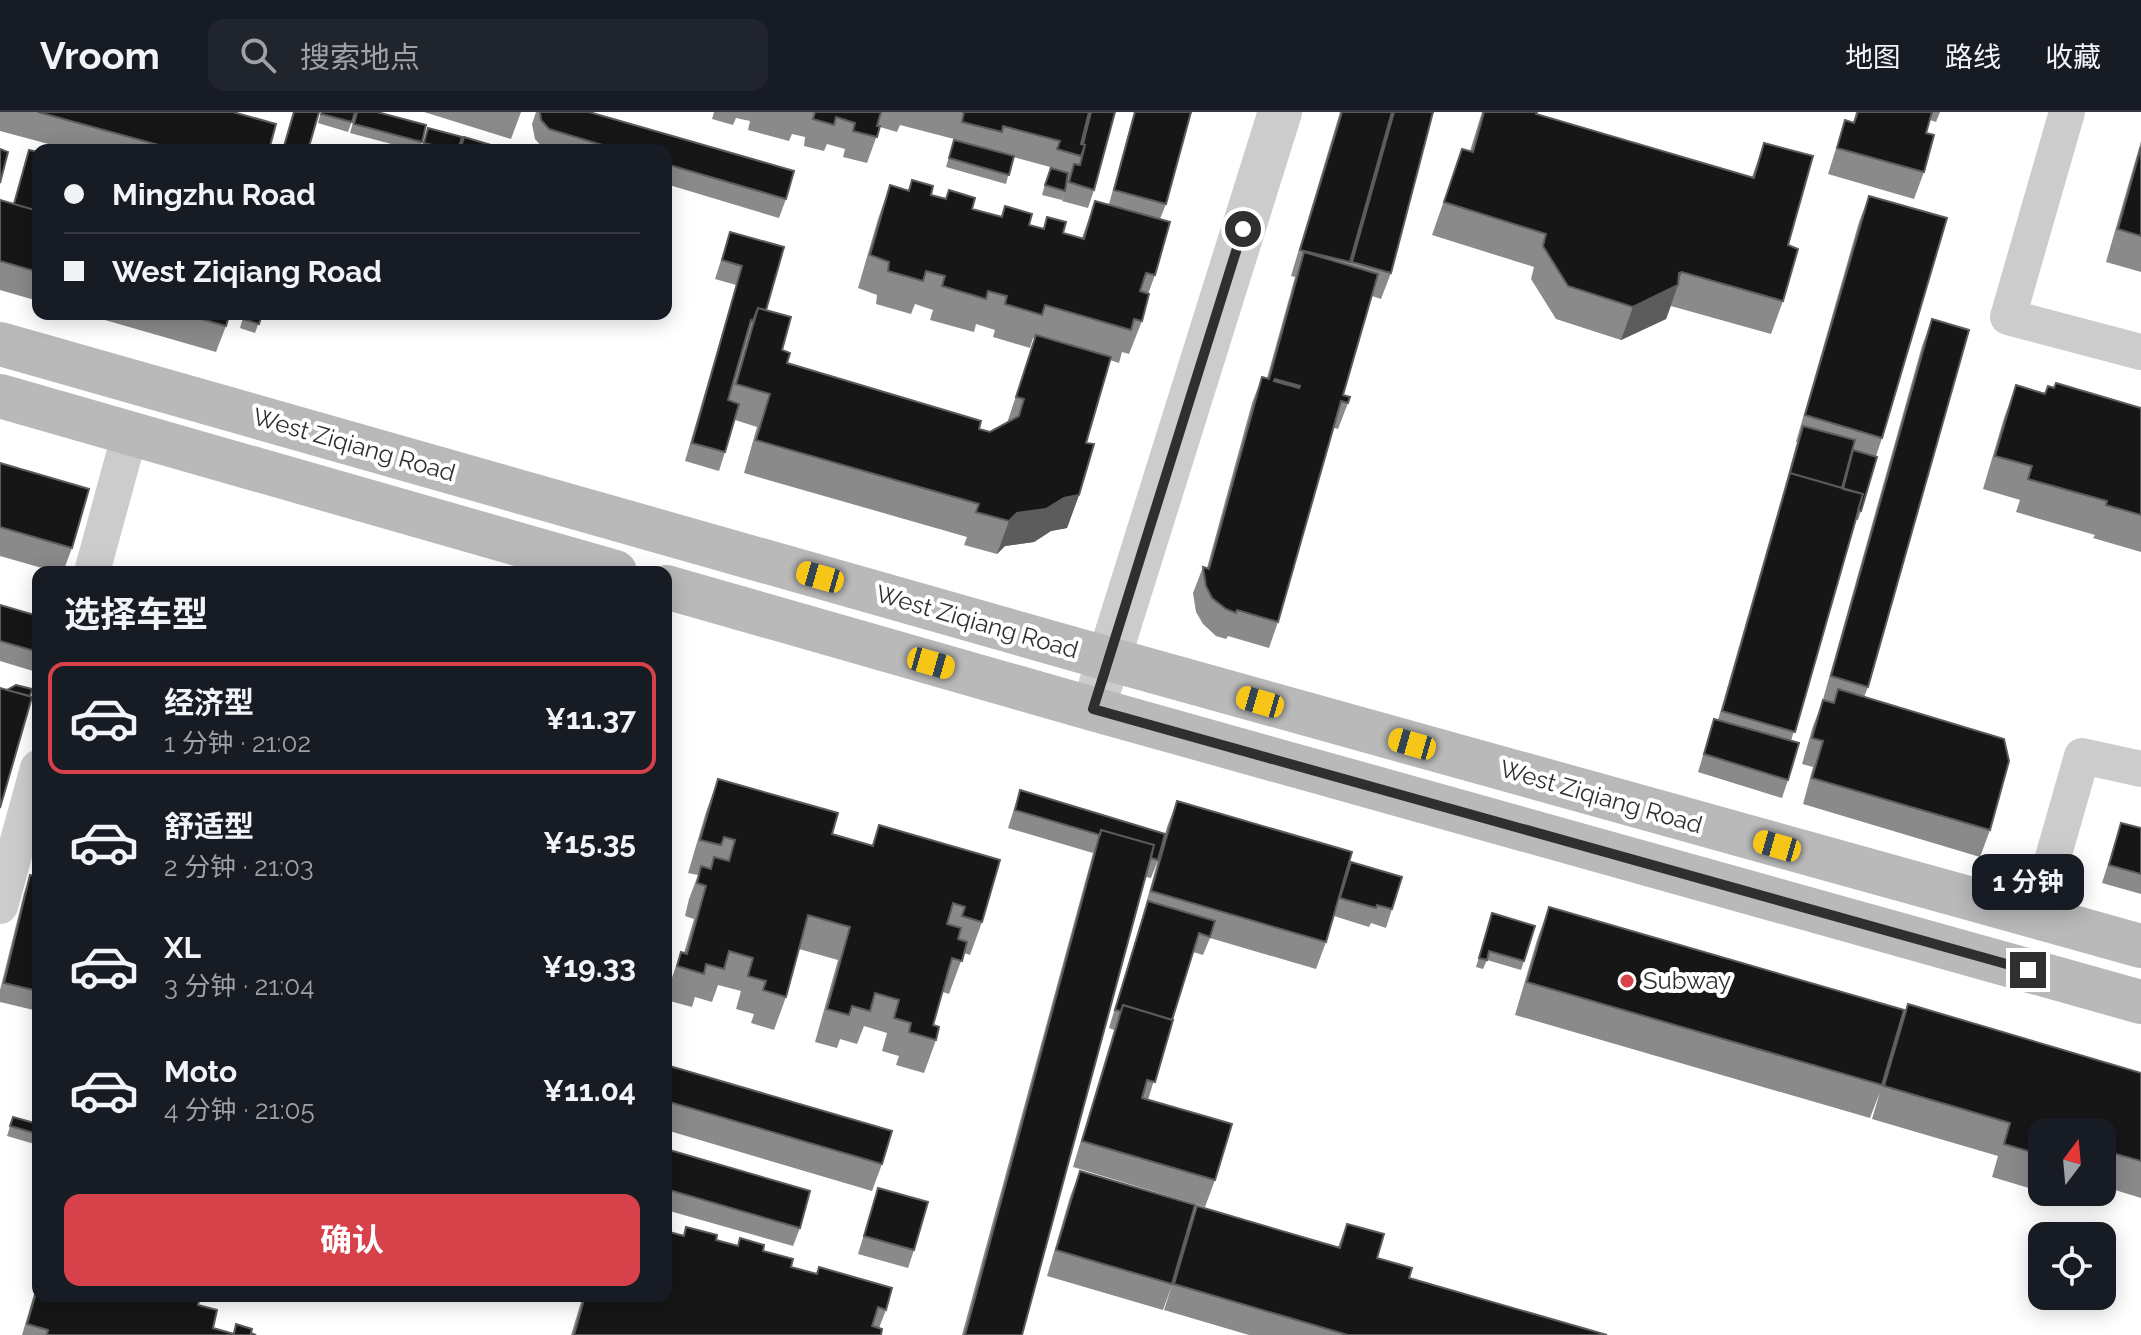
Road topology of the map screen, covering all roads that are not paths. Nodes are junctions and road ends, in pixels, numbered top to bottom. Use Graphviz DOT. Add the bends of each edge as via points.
graph roads {
  1 [pos="1280,112"];
  2 [pos="2067,112"];
  3 [pos="0,344"];
  4 [pos="2141,352"];
  5 [pos="0,396"];
  6 [pos="130,433"];
  7 [pos="94,566"];
  8 [pos="594,566"];
  9 [pos="672,589"];
  10 [pos="1109,659"];
  11 [pos="1093,709"];
  12 [pos="2141,769"];
  13 [pos="32,790"];
  14 [pos="0,906"];
  15 [pos="2036,917"];
  16 [pos="2141,946"];
  17 [pos="2141,1002"];
  1 -- 10 [label="street"];
  2 -- 4 [label="street" via="2008,317"];
  3 -- 10 [label="main road, West Ziqiang Road"];
  5 -- 6 [label="main road, West Ziqiang Road"];
  6 -- 7 [label="street"];
  6 -- 8 [label="main road, West Ziqiang Road"];
  9 -- 11 [label="main road"];
  10 -- 11 [label="street"];
  10 -- 15 [label="main road, West Ziqiang Road"];
  11 -- 17 [label="main road"];
  12 -- 15 [label="street" via="2082,756"];
  13 -- 14 [label="street"];
  15 -- 16 [label="main road, West Ziqiang Road"];
}
